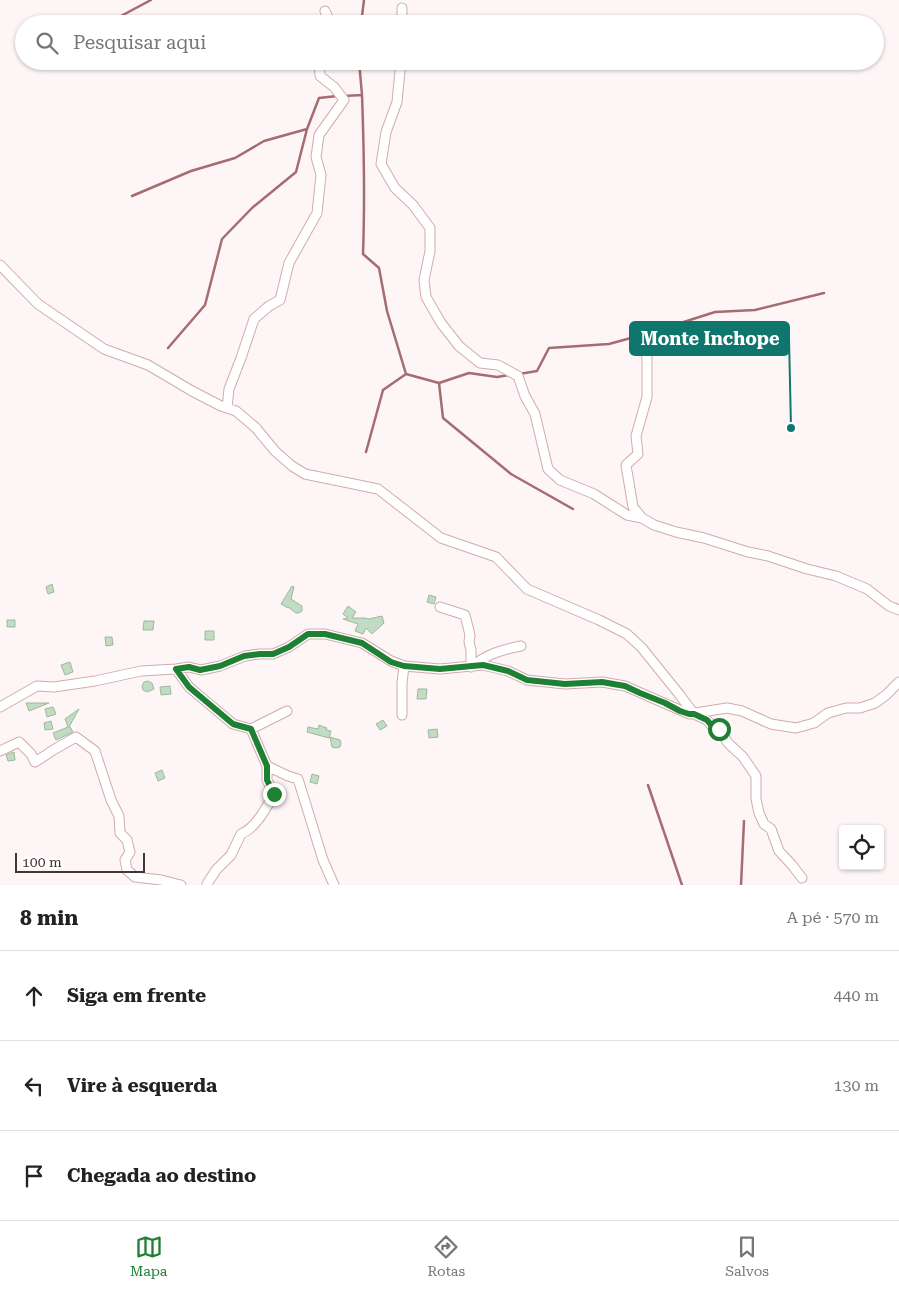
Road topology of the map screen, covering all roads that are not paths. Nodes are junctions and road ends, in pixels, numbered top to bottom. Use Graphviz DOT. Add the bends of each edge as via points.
graph roads {
  1 [pos="402,8"];
  2 [pos="325,11"];
  3 [pos="327,15"];
  4 [pos="402,15"];
  5 [pos="320,70"];
  6 [pos="401,70"];
  7 [pos="0,265"];
  8 [pos="642,334"];
  9 [pos="227,408"];
  10 [pos="642,518"];
  11 [pos="440,607"];
  12 [pos="899,610"];
  13 [pos="521,646"];
  14 [pos="404,666"];
  15 [pos="471,667"];
  16 [pos="176,669"];
  17 [pos="899,682"];
  18 [pos="0,707"];
  19 [pos="287,711"];
  20 [pos="694,714"];
  21 [pos="402,715"];
  22 [pos="251,729"];
  23 [pos="0,751"];
  24 [pos="267,766"];
  25 [pos="802,878"];
  26 [pos="182,885"];
  27 [pos="207,885"];
  28 [pos="334,885"];
  1 -- 4 [label="street"];
  2 -- 3 [label="street"];
  5 -- 9 [label="street" via="320,76 344,100 319,135 316,157 321,175 317,213 289,263 280,300 254,319 229,389"];
  6 -- 10 [label="street" via="397,102 386,132 381,164 395,188 430,228 430,251 424,280 426,296 440,323 480,364 498,365 518,376 535,414 548,469 560,480 594,494 627,515"];
  7 -- 9 [label="street" via="38,304 104,349 148,365"];
  8 -- 10 [label="street" via="647,358 647,397 636,436 638,454 626,465 633,507"];
  9 -- 20 [label="street" via="236,411 275,451 306,474 378,489 441,538 496,557 526,589 627,634 642,648"];
  10 -- 12 [label="street" via="676,532 836,576 867,589"];
  11 -- 15 [label="street" via="464,615 470,634"];
  13 -- 15 [label="street" via="482,657"];
  14 -- 15 [label="street"];
  14 -- 16 [label="street" via="391,662 362,643 325,634 308,634 273,654 244,656 200,670 189,667"];
  14 -- 21 [label="street"];
  15 -- 20 [label="street" via="483,665 527,680 565,684 602,682 625,686"];
  16 -- 18 [label="street" via="141,671 62,686 37,686"];
  16 -- 22 [label="street" via="189,687 233,724"];
  17 -- 20 [label="street" via="875,703 828,713 814,723 796,728 771,724 727,708"];
  19 -- 22 [label="street"];
  20 -- 25 [label="street" via="719,729 756,776 756,799 764,824 771,830 779,851"];
  22 -- 24 [label="street"];
  23 -- 26 [label="street" via="19,742 32,754 35,762 76,737 95,751 119,816 120,833 127,840 130,852 125,860 127,870 135,877"];
  24 -- 27 [label="street" via="267,780 274,794 248,831 241,834 231,855"];
  24 -- 28 [label="street" via="298,779"];
}
